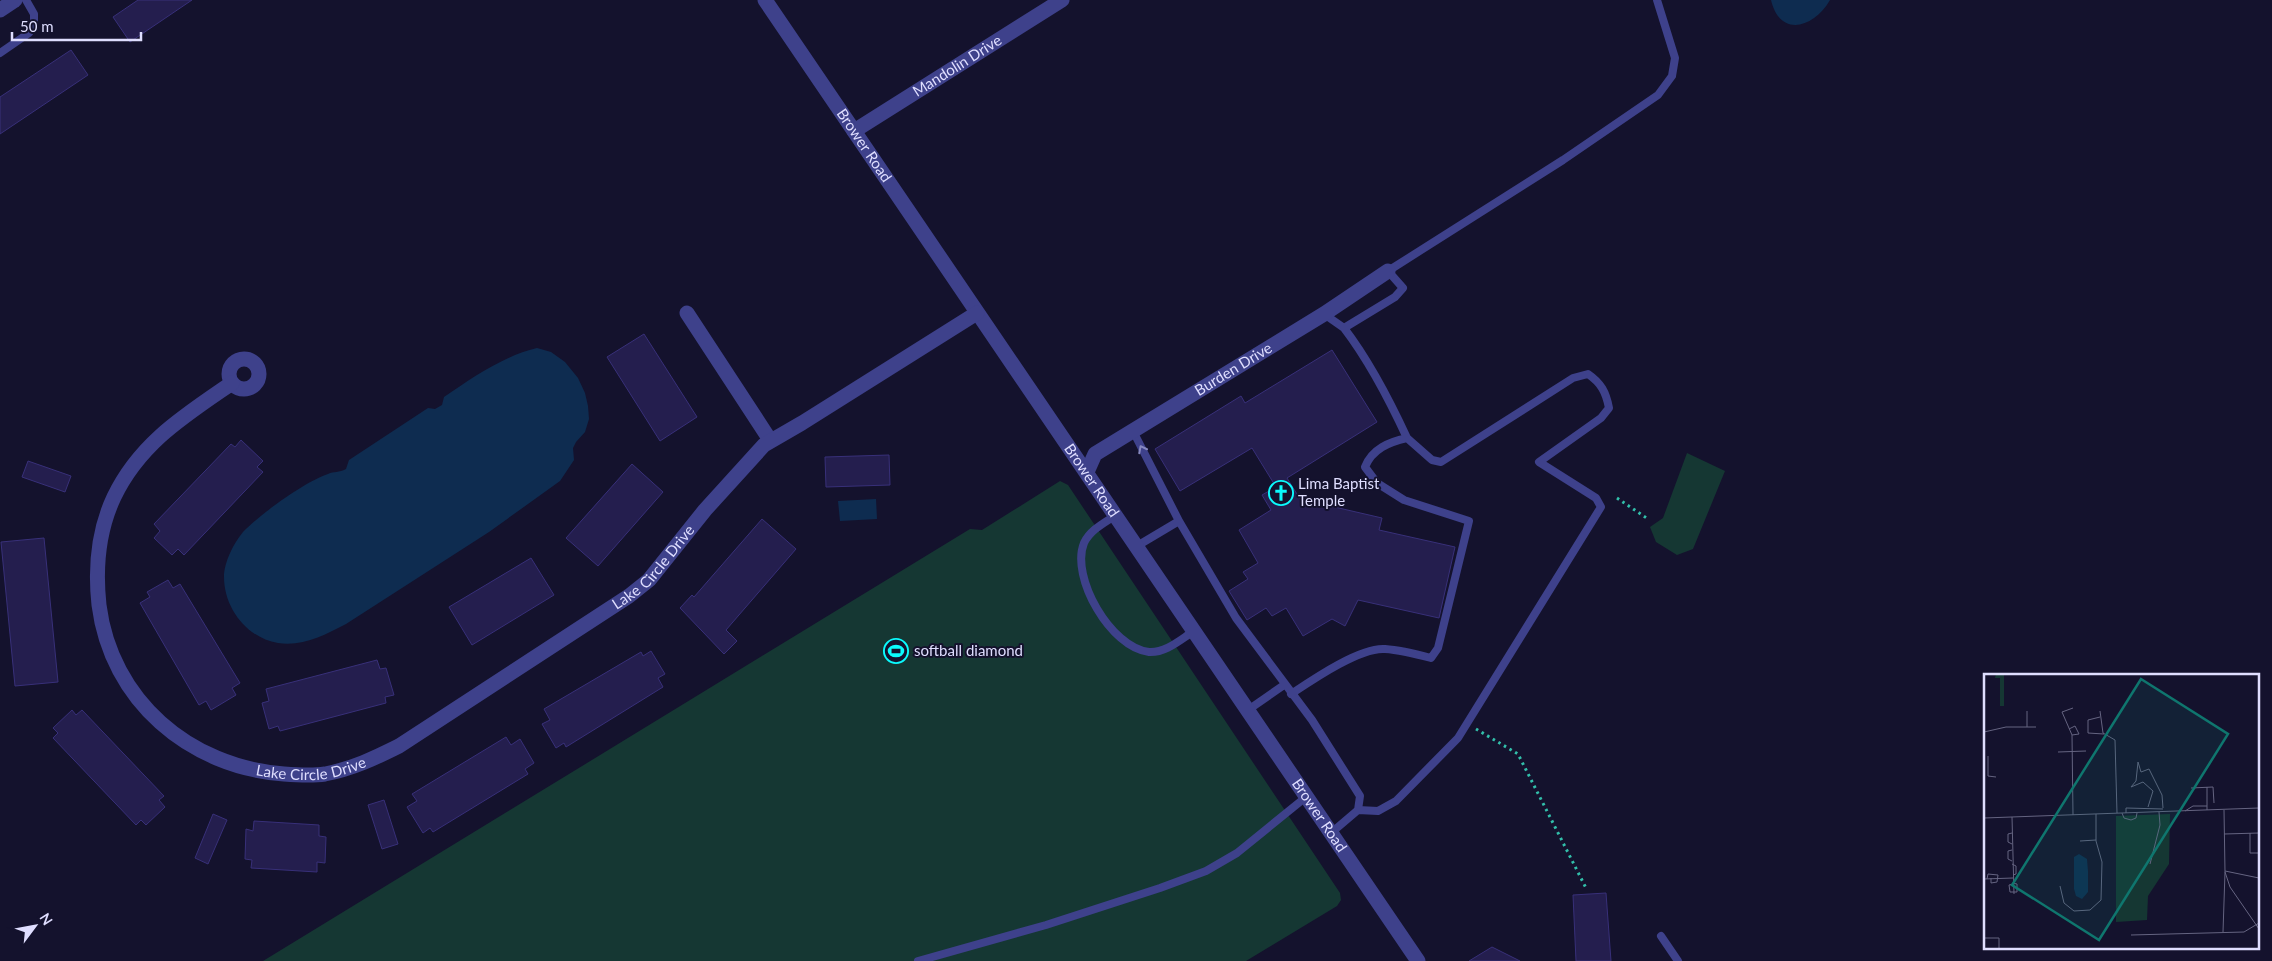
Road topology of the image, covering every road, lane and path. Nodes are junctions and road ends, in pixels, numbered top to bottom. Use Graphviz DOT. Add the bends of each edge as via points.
graph roads {
  1 [pos="26,0"];
  2 [pos="765,0"];
  3 [pos="1062,0"];
  4 [pos="1658,0"];
  5 [pos="0,52"];
  6 [pos="854,131"];
  7 [pos="1388,271"];
  8 [pos="688,313"];
  9 [pos="977,313"];
  10 [pos="1324,314"];
  11 [pos="1344,328"];
  12 [pos="232,383"];
  13 [pos="1133,431"];
  14 [pos="1407,438"];
  15 [pos="770,440"];
  16 [pos="1086,472"];
  17 [pos="1617,498"];
  18 [pos="1116,515"];
  19 [pos="1648,519"];
  20 [pos="1179,521"];
  21 [pos="1137,546"];
  22 [pos="1194,631"];
  23 [pos="1284,685"];
  24 [pos="1291,694"];
  25 [pos="1248,710"];
  26 [pos="1467,724"];
  27 [pos="1306,797"];
  28 [pos="1358,810"];
  29 [pos="1331,833"];
  30 [pos="1587,890"];
  31 [pos="1661,936"];
  32 [pos="918,961"];
  33 [pos="1418,961"];
  34 [pos="1678,961"];
  1 -- 5 [label="lane" via="34,14 34,26 29,33"];
  2 -- 6 [label="street, Brower Road"];
  3 -- 6 [label="street, Mandolin Drive"];
  4 -- 7 [label="lane" via="1675,58 1672,76 1658,96"];
  6 -- 9 [label="street, Brower Road"];
  7 -- 10 [label="street, Burden Drive"];
  7 -- 11 [label="lane" via="1403,288 1395,297"];
  8 -- 15 [label="street"];
  9 -- 15 [label="street, Lake Circle Drive" via="802,424"];
  9 -- 16 [label="street, Brower Road"];
  10 -- 11 [label="lane"];
  10 -- 13 [label="street, Burden Drive"];
  11 -- 14 [label="lane" via="1385,390"];
  12 -- 15 [label="street, Lake Circle Drive" via="168,427 146,448 126,476 113,498 101,536 97,561 98,589 107,641 132,691 147,709 179,738 208,756 232,766 264,772 324,774 366,762 399,746 591,622 649,580 705,510"];
  13 -- 16 [label="street, Burden Drive" via="1095,454"];
  20 -- 13 [label="lane, one-way"];
  14 -- 24 [label="lane" via="1389,442 1369,457 1365,467 1377,483 1404,500 1469,521 1438,648 1430,658 1383,648 1363,653 1328,670"];
  14 -- 26 [label="lane" via="1432,460 1441,462 1573,378 1588,374 1599,382 1607,397 1609,408 1601,418 1539,462 1596,498 1601,507"];
  16 -- 18 [label="street, Brower Road"];
  17 -- 19 [label="path"];
  18 -- 21 [label="street, Brower Road"];
  18 -- 22 [label="lane" via="1087,537 1081,553 1085,583 1103,619 1130,644 1147,652 1167,648"];
  20 -- 21 [label="lane"];
  20 -- 23 [label="lane" via="1236,618"];
  21 -- 22 [label="street, Brower Road"];
  22 -- 25 [label="street, Brower Road"];
  23 -- 24 [label="lane"];
  23 -- 25 [label="lane"];
  24 -- 28 [label="lane" via="1312,720 1360,796"];
  25 -- 27 [label="street, Brower Road"];
  26 -- 28 [label="lane" via="1458,738 1396,801 1378,811"];
  26 -- 30 [label="path" via="1518,754"];
  27 -- 29 [label="street, Brower Road"];
  27 -- 32 [label="lane" via="1237,853 1206,871 1046,925"];
  28 -- 29 [label="lane"];
  29 -- 33 [label="street, Brower Road"];
  31 -- 34 [label="lane"];
}
